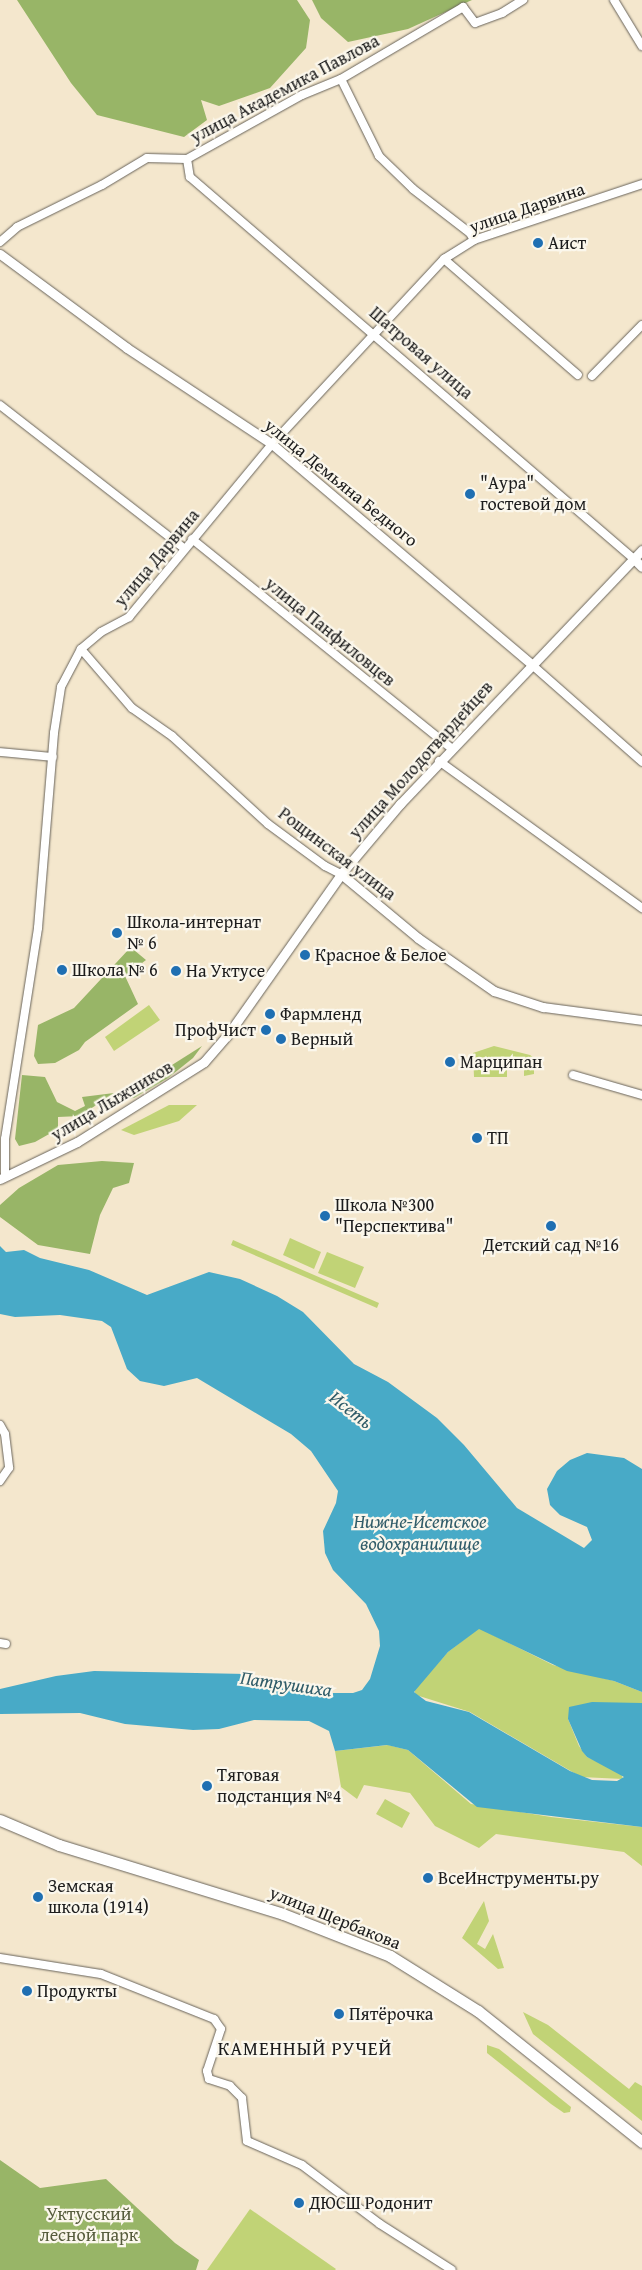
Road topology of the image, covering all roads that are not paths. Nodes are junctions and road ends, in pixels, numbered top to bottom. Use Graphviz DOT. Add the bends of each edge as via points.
graph roads {
  1 [pos="524,0"];
  2 [pos="614,0"];
  3 [pos="642,46"];
  4 [pos="341,79"];
  5 [pos="187,159"];
  6 [pos="642,184"];
  7 [pos="474,240"];
  8 [pos="0,242"];
  9 [pos="0,254"];
  10 [pos="444,259"];
  11 [pos="642,325"];
  12 [pos="374,333"];
  13 [pos="578,375"];
  14 [pos="592,376"];
  15 [pos="0,405"];
  16 [pos="272,444"];
  17 [pos="192,539"];
  18 [pos="184,548"];
  19 [pos="642,550"];
  20 [pos="634,559"];
  21 [pos="642,567"];
  22 [pos="81,649"];
  23 [pos="531,664"];
  24 [pos="450,748"];
  25 [pos="0,752"];
  26 [pos="53,757"];
  27 [pos="439,761"];
  28 [pos="642,762"];
  29 [pos="341,874"];
  30 [pos="642,908"];
  31 [pos="642,1020"];
  32 [pos="229,1033"];
  33 [pos="574,1075"];
  34 [pos="642,1095"];
  35 [pos="3,1178"];
  36 [pos="0,1425"];
  37 [pos="0,1480"];
  38 [pos="0,1820"];
  39 [pos="0,1958"];
  40 [pos="642,2142"];
  41 [pos="452,2270"];
  1 -- 4 [label="street, улица Академика Павлова" via="502,13 474,23 462,7"];
  2 -- 3 [label="street"];
  4 -- 5 [label="street, улица Академика Павлова" via="302,96"];
  4 -- 7 [label="street" via="379,156 413,189 470,233"];
  5 -- 8 [label="street, улица Академика Павлова" via="147,158 102,185 17,227"];
  5 -- 12 [label="street, Шатровая улица" via="190,177"];
  6 -- 7 [label="street, улица Дарвина"];
  7 -- 10 [label="street, улица Дарвина"];
  9 -- 16 [label="street, улица Демьяна Бедного" via="127,348"];
  10 -- 12 [label="street, улица Дарвина"];
  10 -- 13 [label="street"];
  11 -- 14 [label="street"];
  12 -- 16 [label="street, улица Дарвина"];
  12 -- 20 [label="street, Шатровая улица"];
  15 -- 18 [label="street"];
  16 -- 17 [label="street, улица Дарвина"];
  16 -- 23 [label="street, улица Демьяна Бедного"];
  17 -- 18 [label="street, улица Дарвина"];
  17 -- 24 [label="street, улица Панфиловцев"];
  18 -- 22 [label="street, улица Дарвина" via="129,618 101,632"];
  19 -- 20 [label="street, улица Молодогвардейцев"];
  20 -- 21 [label="street, Шатровая улица"];
  20 -- 23 [label="street, улица Молодогвардейцев"];
  22 -- 26 [label="street, улица Дарвина" via="61,687"];
  22 -- 29 [label="street, Рощинская улица" via="132,708 172,736 268,824"];
  23 -- 24 [label="street, улица Молодогвардейцев"];
  23 -- 28 [label="street, улица Демьяна Бедного"];
  24 -- 27 [label="street, улица Молодогвардейцев"];
  25 -- 26 [label="street"];
  26 -- 35 [label="street, улица Дарвина" via="38,928 5,1139"];
  27 -- 29 [label="street, улица Молодогвардейцев"];
  27 -- 30 [label="street"];
  29 -- 31 [label="street, Рощинская улица" via="418,938 494,991 543,1007"];
  29 -- 32 [label="street, улица Молодогвардейцев"];
  32 -- 35 [label="street, улица Лыжников" via="204,1062 180,1079 77,1142"];
  33 -- 34 [label="street"];
  36 -- 37 [label="street" via="5,1434 9,1468"];
  38 -- 40 [label="main road, улица Щербакова" via="59,1845 283,1914 390,1956 485,2016"];
  39 -- 41 [label="street" via="101,1974 214,2020 221,2029 207,2070 209,2079 230,2086 242,2098 247,2141 302,2165 380,2224 429,2252"];
}
